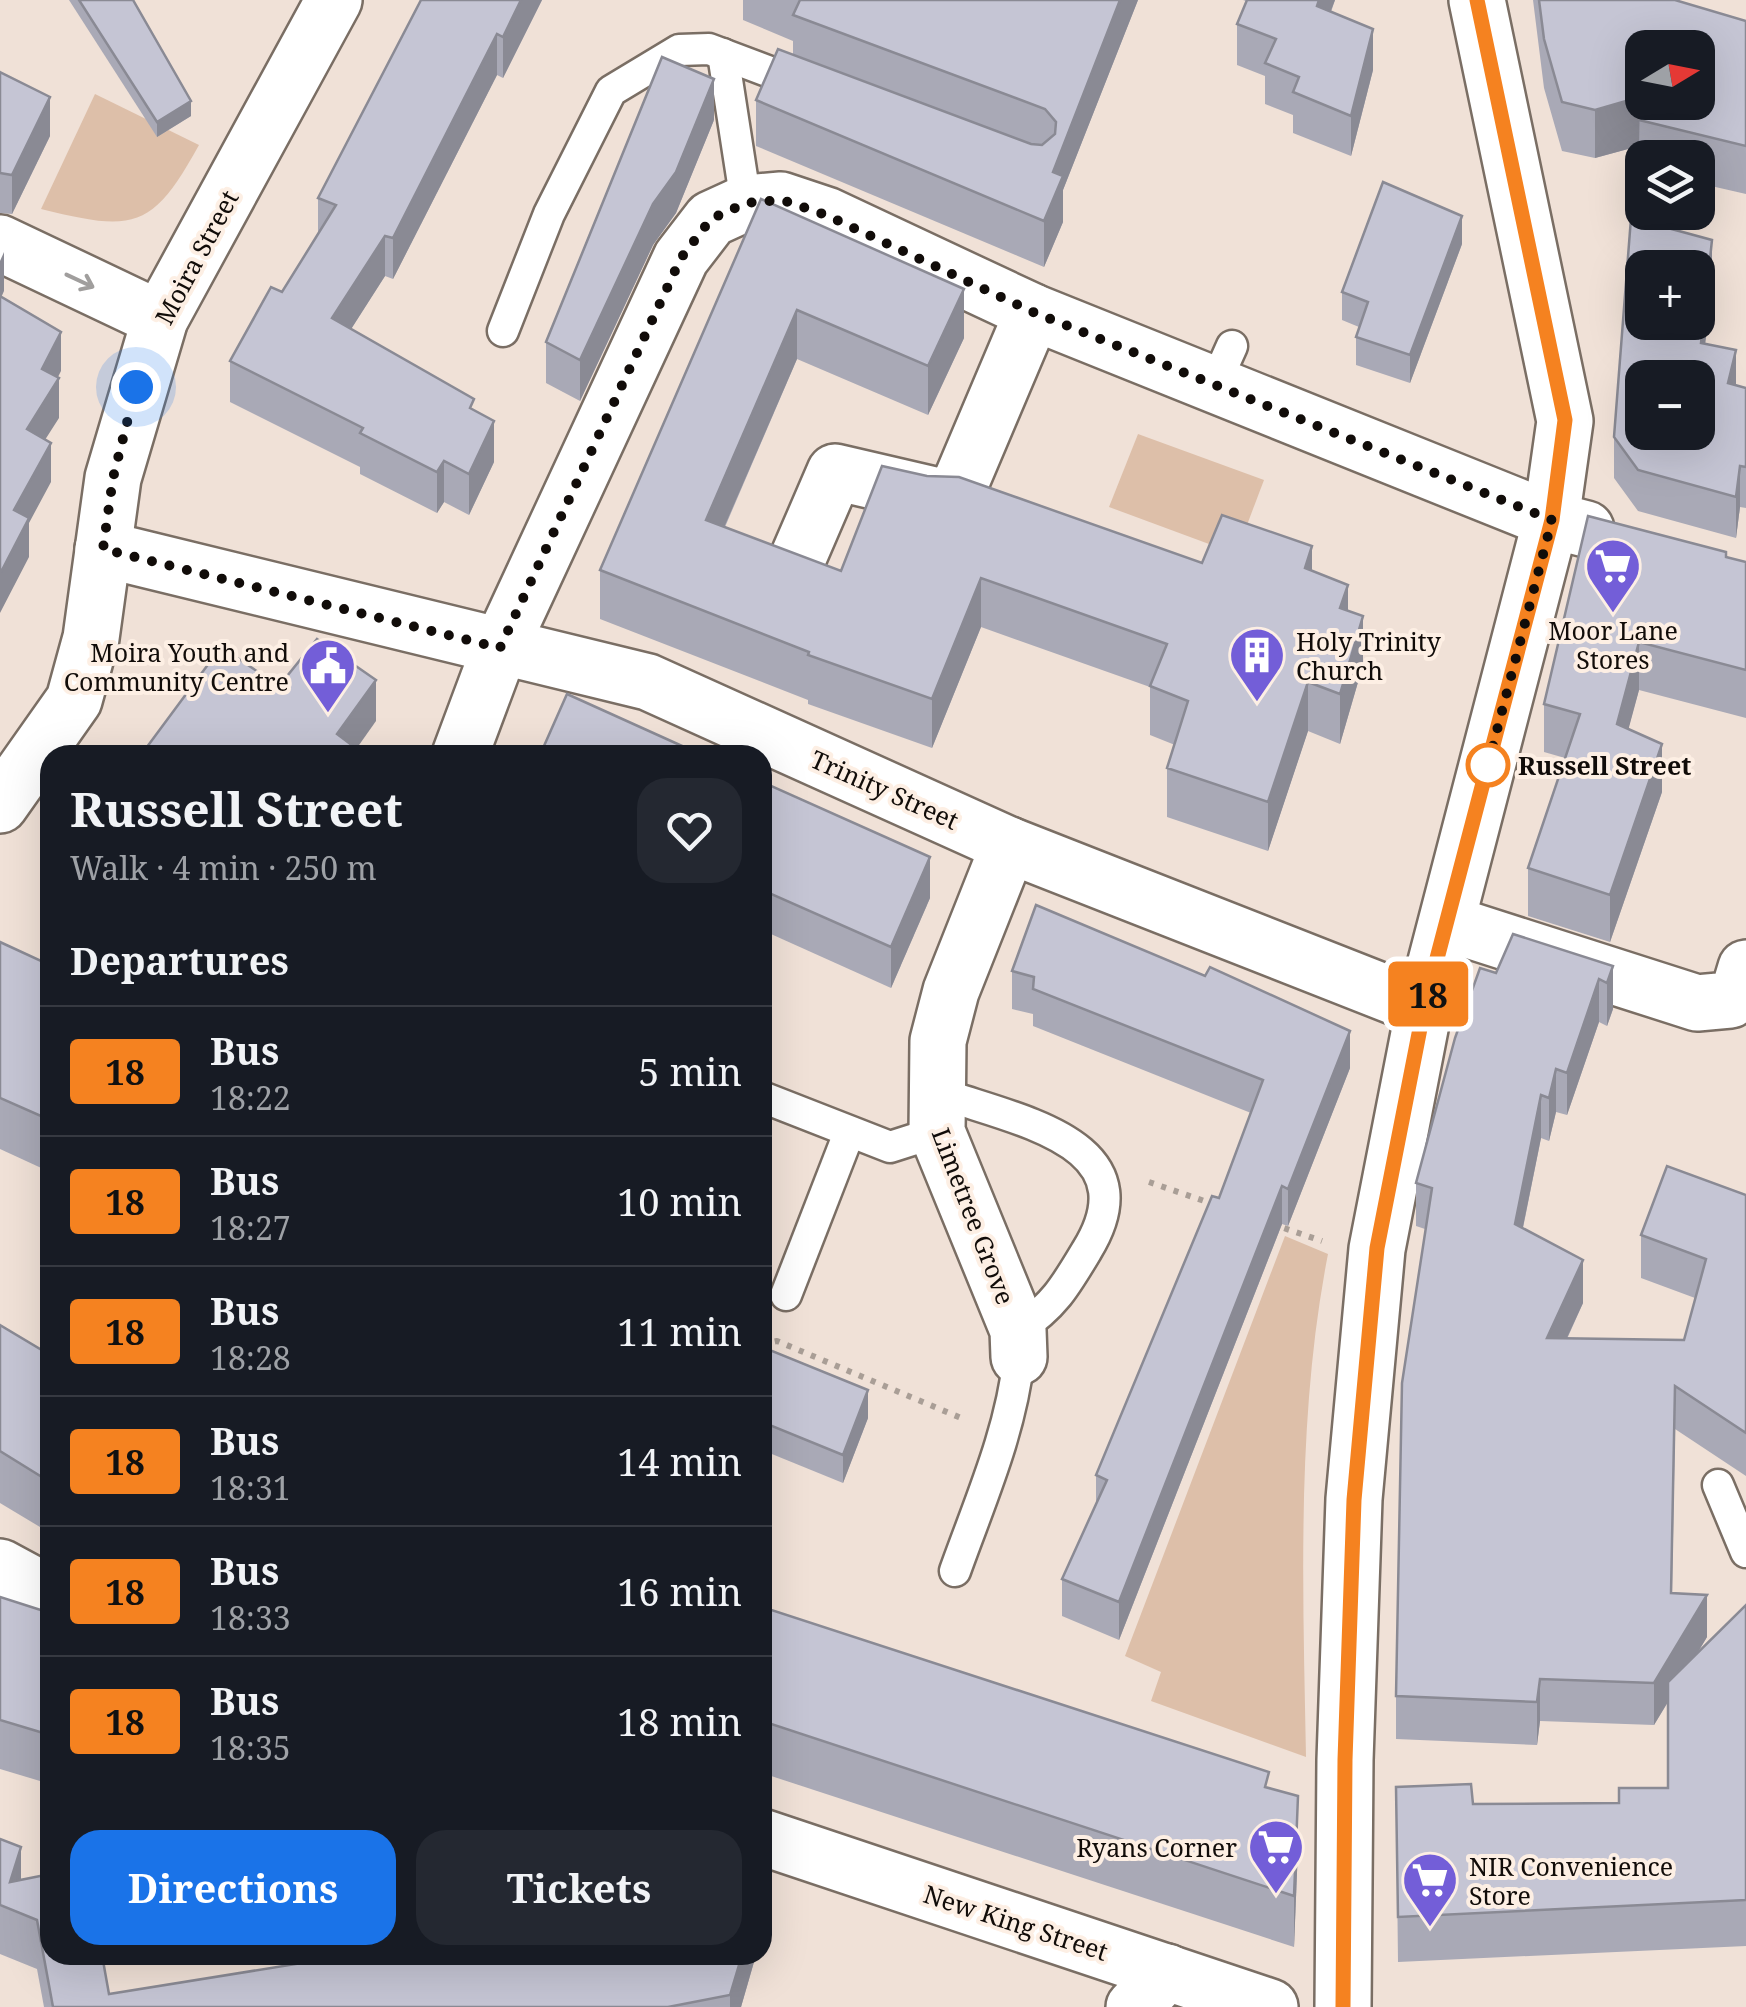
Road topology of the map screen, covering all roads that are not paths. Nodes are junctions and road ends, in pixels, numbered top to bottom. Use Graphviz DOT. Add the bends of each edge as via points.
graph roads {
  1 [pos="334,0"];
  2 [pos="1477,0"];
  3 [pos="723,54"];
  4 [pos="834,96"];
  5 [pos="746,203"];
  6 [pos="0,243"];
  7 [pos="1033,312"];
  8 [pos="160,319"];
  9 [pos="503,330"];
  10 [pos="1552,520"];
  11 [pos="1643,545"];
  12 [pos="103,549"];
  13 [pos="794,567"];
  14 [pos="500,648"];
  15 [pos="42,745"];
  16 [pos="464,745"];
  17 [pos="40,748"];
  18 [pos="0,805"];
  19 [pos="1009,846"];
  20 [pos="1447,923"];
  21 [pos="1746,968"];
  22 [pos="1424,1008"];
  23 [pos="772,1101"];
  24 [pos="937,1112"];
  25 [pos="849,1134"];
  26 [pos="786,1295"];
  27 [pos="1018,1344"];
  28 [pos="1718,1485"];
  29 [pos="1746,1552"];
  30 [pos="0,1566"];
  31 [pos="955,1571"];
  32 [pos="40,1588"];
  33 [pos="772,1842"];
  34 [pos="1150,1990"];
  35 [pos="1270,2007"];
  36 [pos="1343,2007"];
  1 -- 8 [label="street, Moira Street"];
  2 -- 10 [label="street" via="1565,420"];
  3 -- 4 [label="lane"];
  3 -- 5 [label="lane"];
  3 -- 9 [label="lane" via="679,50 611,91 549,214"];
  5 -- 7 [label="street" via="782,200 826,215"];
  5 -- 14 [label="street" via="711,219 681,258"];
  6 -- 8 [label="street, one-way"];
  7 -- 10 [label="street" via="1223,365"];
  7 -- 13 [label="street" via="955,496 836,472"];
  8 -- 12 [label="street, Moira Street" via="113,478"];
  10 -- 11 [label="street"];
  10 -- 20 [label="street"];
  12 -- 14 [label="street, Trinity Street"];
  12 -- 15 [label="street, Moira Street" via="91,638 74,700"];
  14 -- 16 [label="street"];
  14 -- 19 [label="street, Trinity Street" via="648,682"];
  17 -- 18 [label="street, Moira Street"];
  19 -- 22 [label="street, Trinity Street"];
  19 -- 24 [label="street, Limetree Grove" via="951,992 938,1042"];
  20 -- 21 [label="street" via="1697,1003 1730,1000"];
  20 -- 22 [label="street"];
  22 -- 36 [label="street" via="1377,1248 1354,1500"];
  23 -- 25 [label="lane"];
  24 -- 25 [label="lane" via="890,1146"];
  24 -- 27 [label="street, Limetree Grove"];
  24 -- 27 [label="lane" via="1045,1131 1084,1150 1108,1190 1106,1220 1052,1306"];
  25 -- 26 [label="lane"];
  27 -- 31 [label="lane" via="1015,1397"];
  28 -- 29 [label="lane"];
  30 -- 32 [label="street"];
  33 -- 34 [label="street, New King Street"];
  34 -- 35 [label="street, New King Street"];
}
